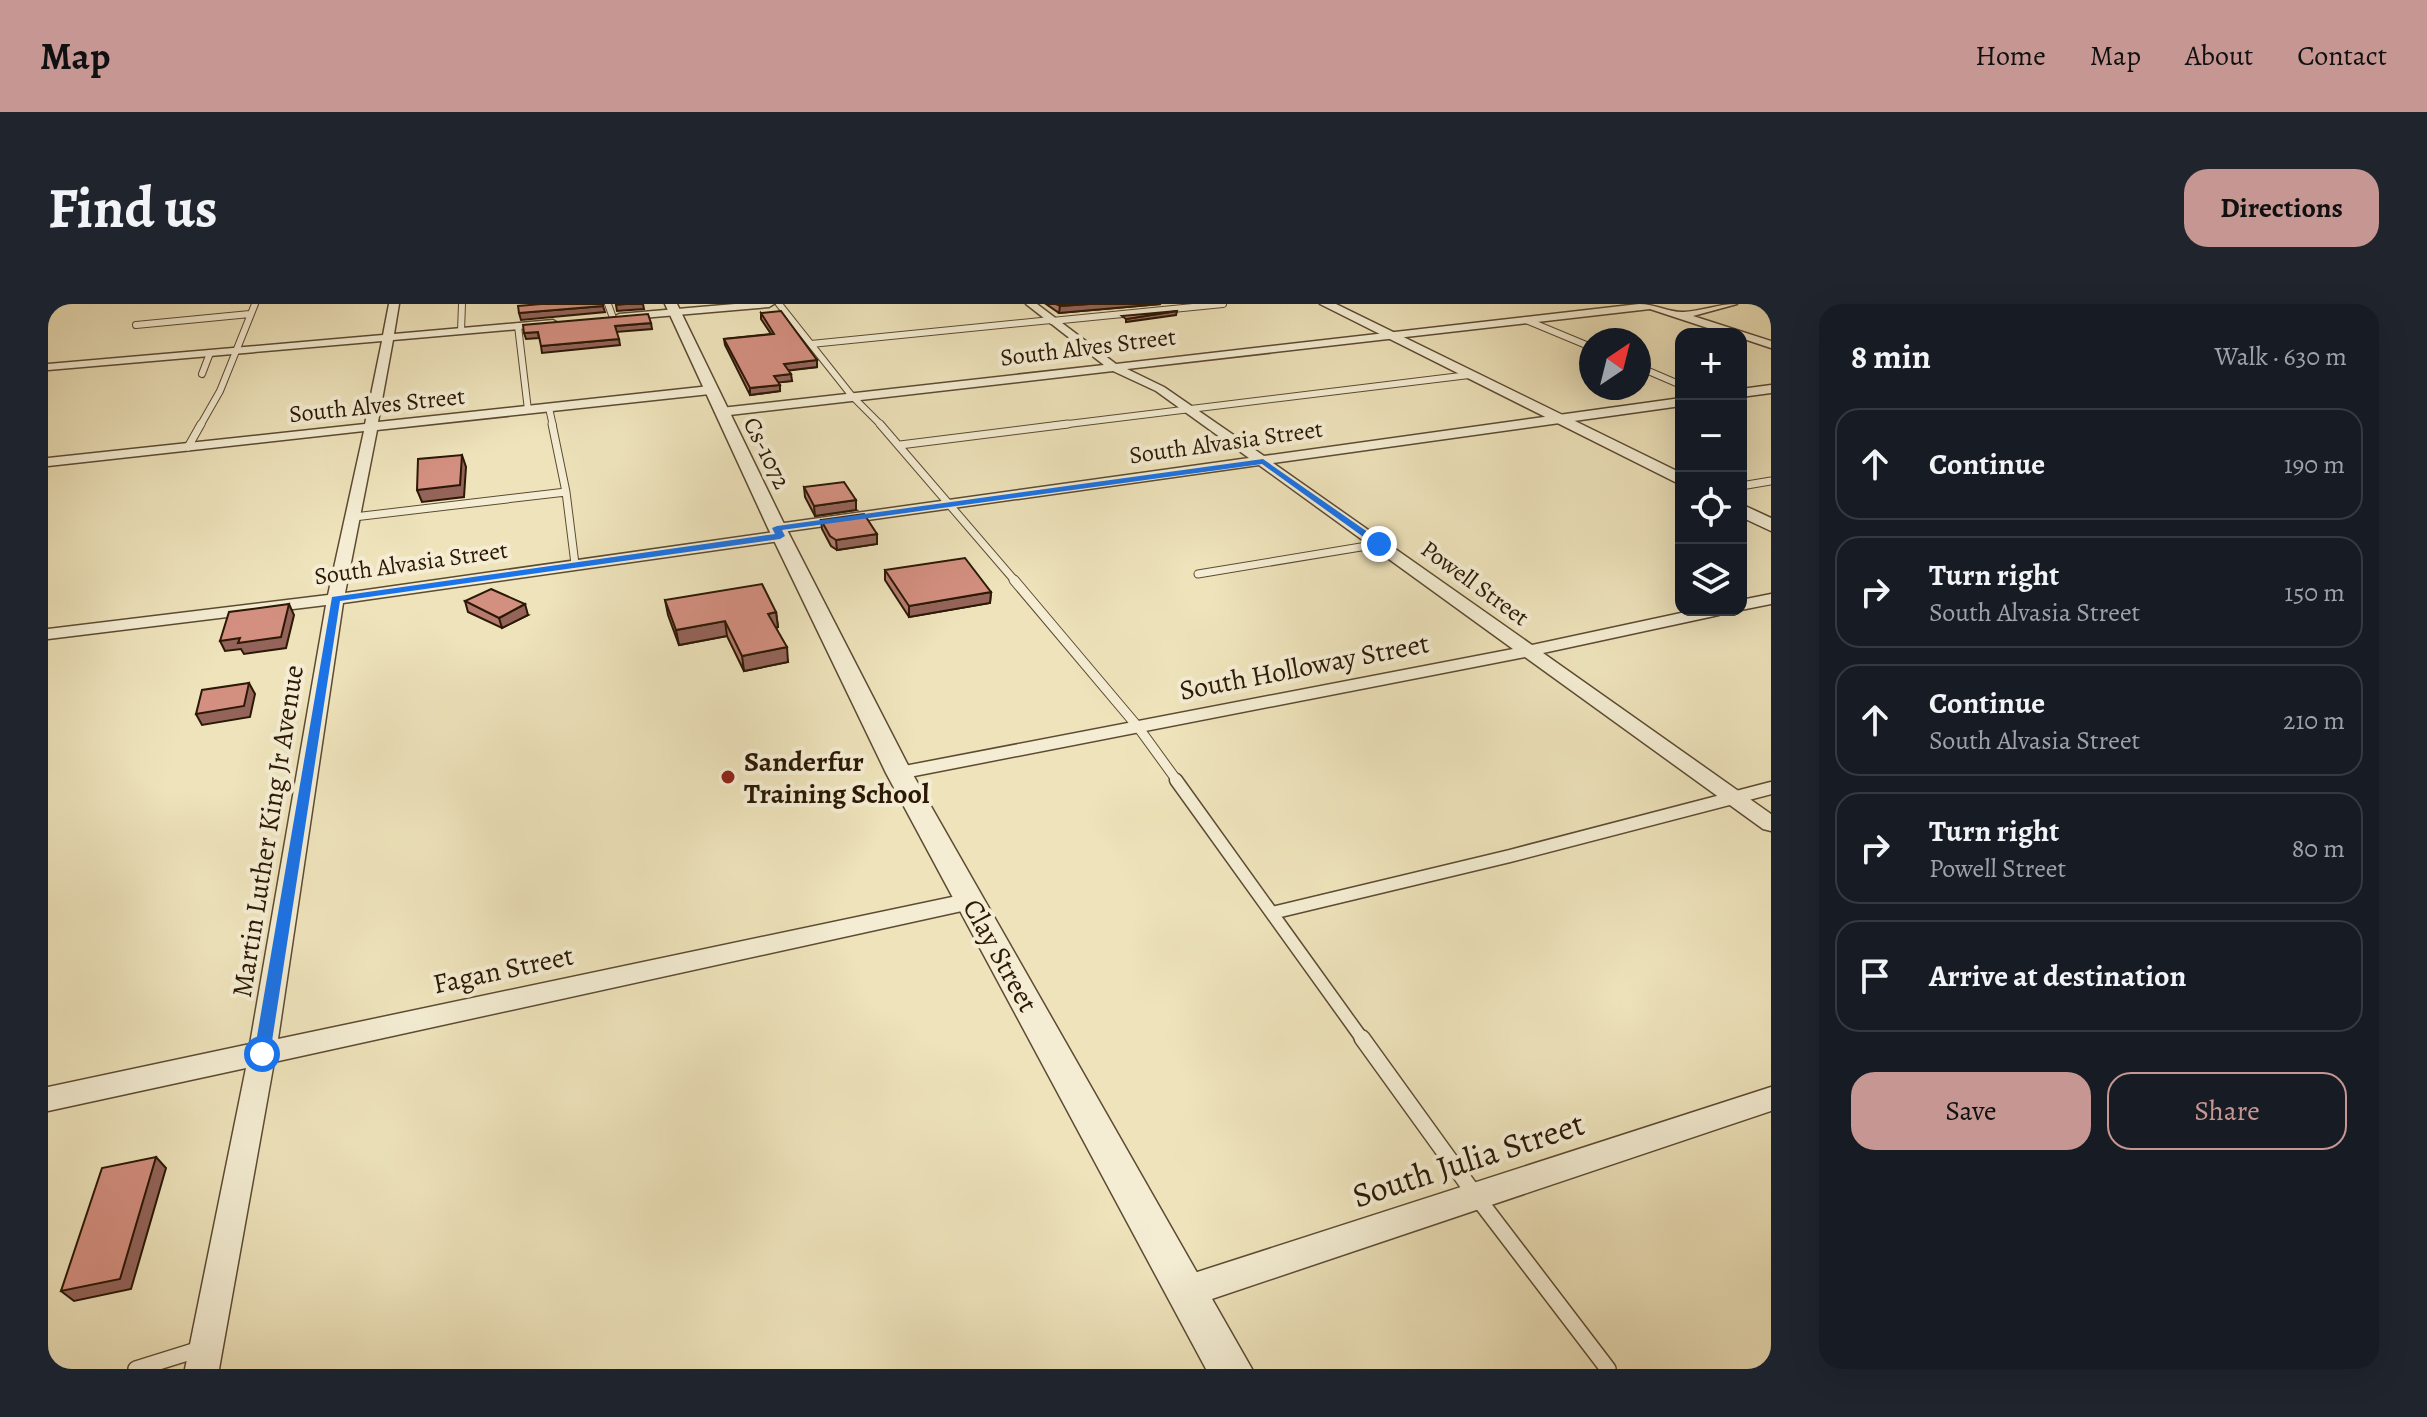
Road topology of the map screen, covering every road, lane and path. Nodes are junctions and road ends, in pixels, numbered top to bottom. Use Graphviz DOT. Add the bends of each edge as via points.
graph roads {
  1 [pos="255,304"];
  2 [pos="394,304"];
  3 [pos="462,304"];
  4 [pos="608,304"];
  5 [pos="769,304"];
  6 [pos="779,304"];
  7 [pos="1031,304"];
  8 [pos="1223,304"];
  9 [pos="1326,304"];
  10 [pos="1732,304"];
  11 [pos="1648,305"];
  12 [pos="672,308"];
  13 [pos="250,314"];
  14 [pos="1681,316"];
  15 [pos="613,318"];
  16 [pos="597,319"];
  17 [pos="1052,320"];
  18 [pos="1526,320"];
  19 [pos="565,322"];
  20 [pos="136,325"];
  21 [pos="518,326"];
  22 [pos="1718,328"];
  23 [pos="461,331"];
  24 [pos="1388,334"];
  25 [pos="388,337"];
  26 [pos="1747,338"];
  27 [pos="1579,342"];
  28 [pos="811,344"];
  29 [pos="1771,345"];
  30 [pos="236,350"];
  31 [pos="210,353"];
  32 [pos="1112,366"];
  33 [pos="48,367"];
  34 [pos="1651,372"];
  35 [pos="202,374"];
  36 [pos="1469,375"];
  37 [pos="1675,382"];
  38 [pos="1771,389"];
  39 [pos="710,390"];
  40 [pos="1747,392"];
  41 [pos="852,396"];
  42 [pos="1675,403"];
  43 [pos="549,408"];
  44 [pos="1189,409"];
  45 [pos="528,410"];
  46 [pos="721,412"];
  47 [pos="1555,419"];
  48 [pos="370,428"];
  49 [pos="900,445"];
  50 [pos="188,447"];
  51 [pos="48,462"];
  52 [pos="1263,462"];
  53 [pos="1675,477"];
  54 [pos="1771,481"];
  55 [pos="1747,485"];
  56 [pos="566,492"];
  57 [pos="948,505"];
  58 [pos="1747,513"];
  59 [pos="354,517"];
  60 [pos="1771,525"];
  61 [pos="778,532"];
  62 [pos="1379,544"];
  63 [pos="575,564"];
  64 [pos="1198,574"];
  65 [pos="335,599"];
  66 [pos="1771,599"];
  67 [pos="1747,604"];
  68 [pos="1691,616"];
  69 [pos="48,634"];
  70 [pos="1528,651"];
  71 [pos="1138,727"];
  72 [pos="899,773"];
  73 [pos="1771,788"];
  74 [pos="1734,798"];
  75 [pos="1771,824"];
  76 [pos="971,901"];
  77 [pos="1272,913"];
  78 [pos="262,1054"];
  79 [pos="48,1099"];
  80 [pos="1771,1099"];
  81 [pos="1476,1196"];
  82 [pos="1188,1291"];
  83 [pos="204,1358"];
  84 [pos="136,1369"];
  85 [pos="1230,1369"];
  86 [pos="1608,1369"];
  1 -- 13 [label="lane"];
  2 -- 25 [label="street, Martin Luther King Jr Avenue"];
  3 -- 23 [label="lane"];
  4 -- 15 [label="lane"];
  5 -- 12 [label="street"];
  6 -- 28 [label="lane"];
  7 -- 17 [label="street, Powell Street"];
  8 -- 17 [label="lane"];
  9 -- 24 [label="street"];
  10 -- 14 [label="street"];
  11 -- 14 [label="street"];
  11 -- 18 [label="street, South Alves Street"];
  12 -- 15 [label="street"];
  12 -- 39 [label="street"];
  13 -- 20 [label="lane"];
  13 -- 30 [label="lane"];
  14 -- 22 [label="street"];
  15 -- 16 [label="street"];
  17 -- 28 [label="lane"];
  17 -- 32 [label="street, Powell Street"];
  18 -- 24 [label="street, South Alves Street"];
  18 -- 27 [label="lane"];
  19 -- 21 [label="street"];
  21 -- 23 [label="street"];
  21 -- 45 [label="lane"];
  23 -- 25 [label="street"];
  24 -- 32 [label="street, South Alves Street"];
  24 -- 36 [label="street"];
  25 -- 30 [label="street"];
  25 -- 48 [label="street, Martin Luther King Jr Avenue"];
  26 -- 29 [label="street"];
  28 -- 41 [label="lane"];
  30 -- 31 [label="street"];
  30 -- 50 [label="lane"];
  31 -- 33 [label="street"];
  31 -- 35 [label="lane"];
  32 -- 41 [label="street, South Alves Street"];
  32 -- 44 [label="street, Powell Street"];
  34 -- 37 [label="lane"];
  36 -- 44 [label="lane"];
  36 -- 47 [label="street"];
  38 -- 40 [label="street"];
  39 -- 43 [label="street, South Alves Street"];
  39 -- 46 [label="street, Cs-1072"];
  41 -- 46 [label="street, South Alves Street"];
  41 -- 49 [label="lane"];
  42 -- 47 [label="street, South Alvasia Street"];
  43 -- 45 [label="street, South Alves Street"];
  43 -- 56 [label="lane"];
  44 -- 49 [label="lane"];
  44 -- 52 [label="street, Powell Street"];
  45 -- 48 [label="street, South Alves Street"];
  46 -- 61 [label="street, Cs-1072"];
  47 -- 52 [label="street, South Alvasia Street"];
  47 -- 53 [label="street"];
  48 -- 50 [label="street, South Alves Street"];
  48 -- 59 [label="street, Martin Luther King Jr Avenue"];
  49 -- 57 [label="lane"];
  50 -- 51 [label="street, South Alves Street"];
  52 -- 57 [label="street, South Alvasia Street"];
  52 -- 62 [label="street, Powell Street"];
  54 -- 55 [label="lane"];
  56 -- 59 [label="lane"];
  56 -- 63 [label="lane"];
  57 -- 61 [label="street, South Alvasia Street"];
  57 -- 71 [label="lane"];
  58 -- 60 [label="street"];
  59 -- 65 [label="street, Martin Luther King Jr Avenue"];
  61 -- 63 [label="street, South Alvasia Street"];
  61 -- 72 [label="street, Clay Street"];
  62 -- 64 [label="lane"];
  62 -- 70 [label="street, Powell Street"];
  63 -- 65 [label="street, South Alvasia Street"];
  65 -- 69 [label="street, South Alvasia Street"];
  65 -- 78 [label="street, Martin Luther King Jr Avenue"];
  66 -- 67 [label="street"];
  68 -- 70 [label="street, South Holloway Street"];
  70 -- 71 [label="street, South Holloway Street"];
  70 -- 74 [label="street, Powell Street"];
  71 -- 72 [label="street, South Holloway Street"];
  71 -- 77 [label="lane"];
  72 -- 76 [label="street, Clay Street"];
  73 -- 74 [label="lane"];
  74 -- 75 [label="street, Powell Street"];
  74 -- 77 [label="lane"];
  76 -- 78 [label="street, Fagan Street"];
  76 -- 82 [label="street, Clay Street"];
  77 -- 81 [label="lane"];
  78 -- 79 [label="street, Fagan Street"];
  78 -- 83 [label="street, Martin Luther King Jr Avenue"];
  80 -- 81 [label="street, South Julia Street"];
  81 -- 82 [label="street, South Julia Street"];
  81 -- 86 [label="lane"];
  82 -- 85 [label="street, Clay Street"];
  83 -- 84 [label="lane"];
}
